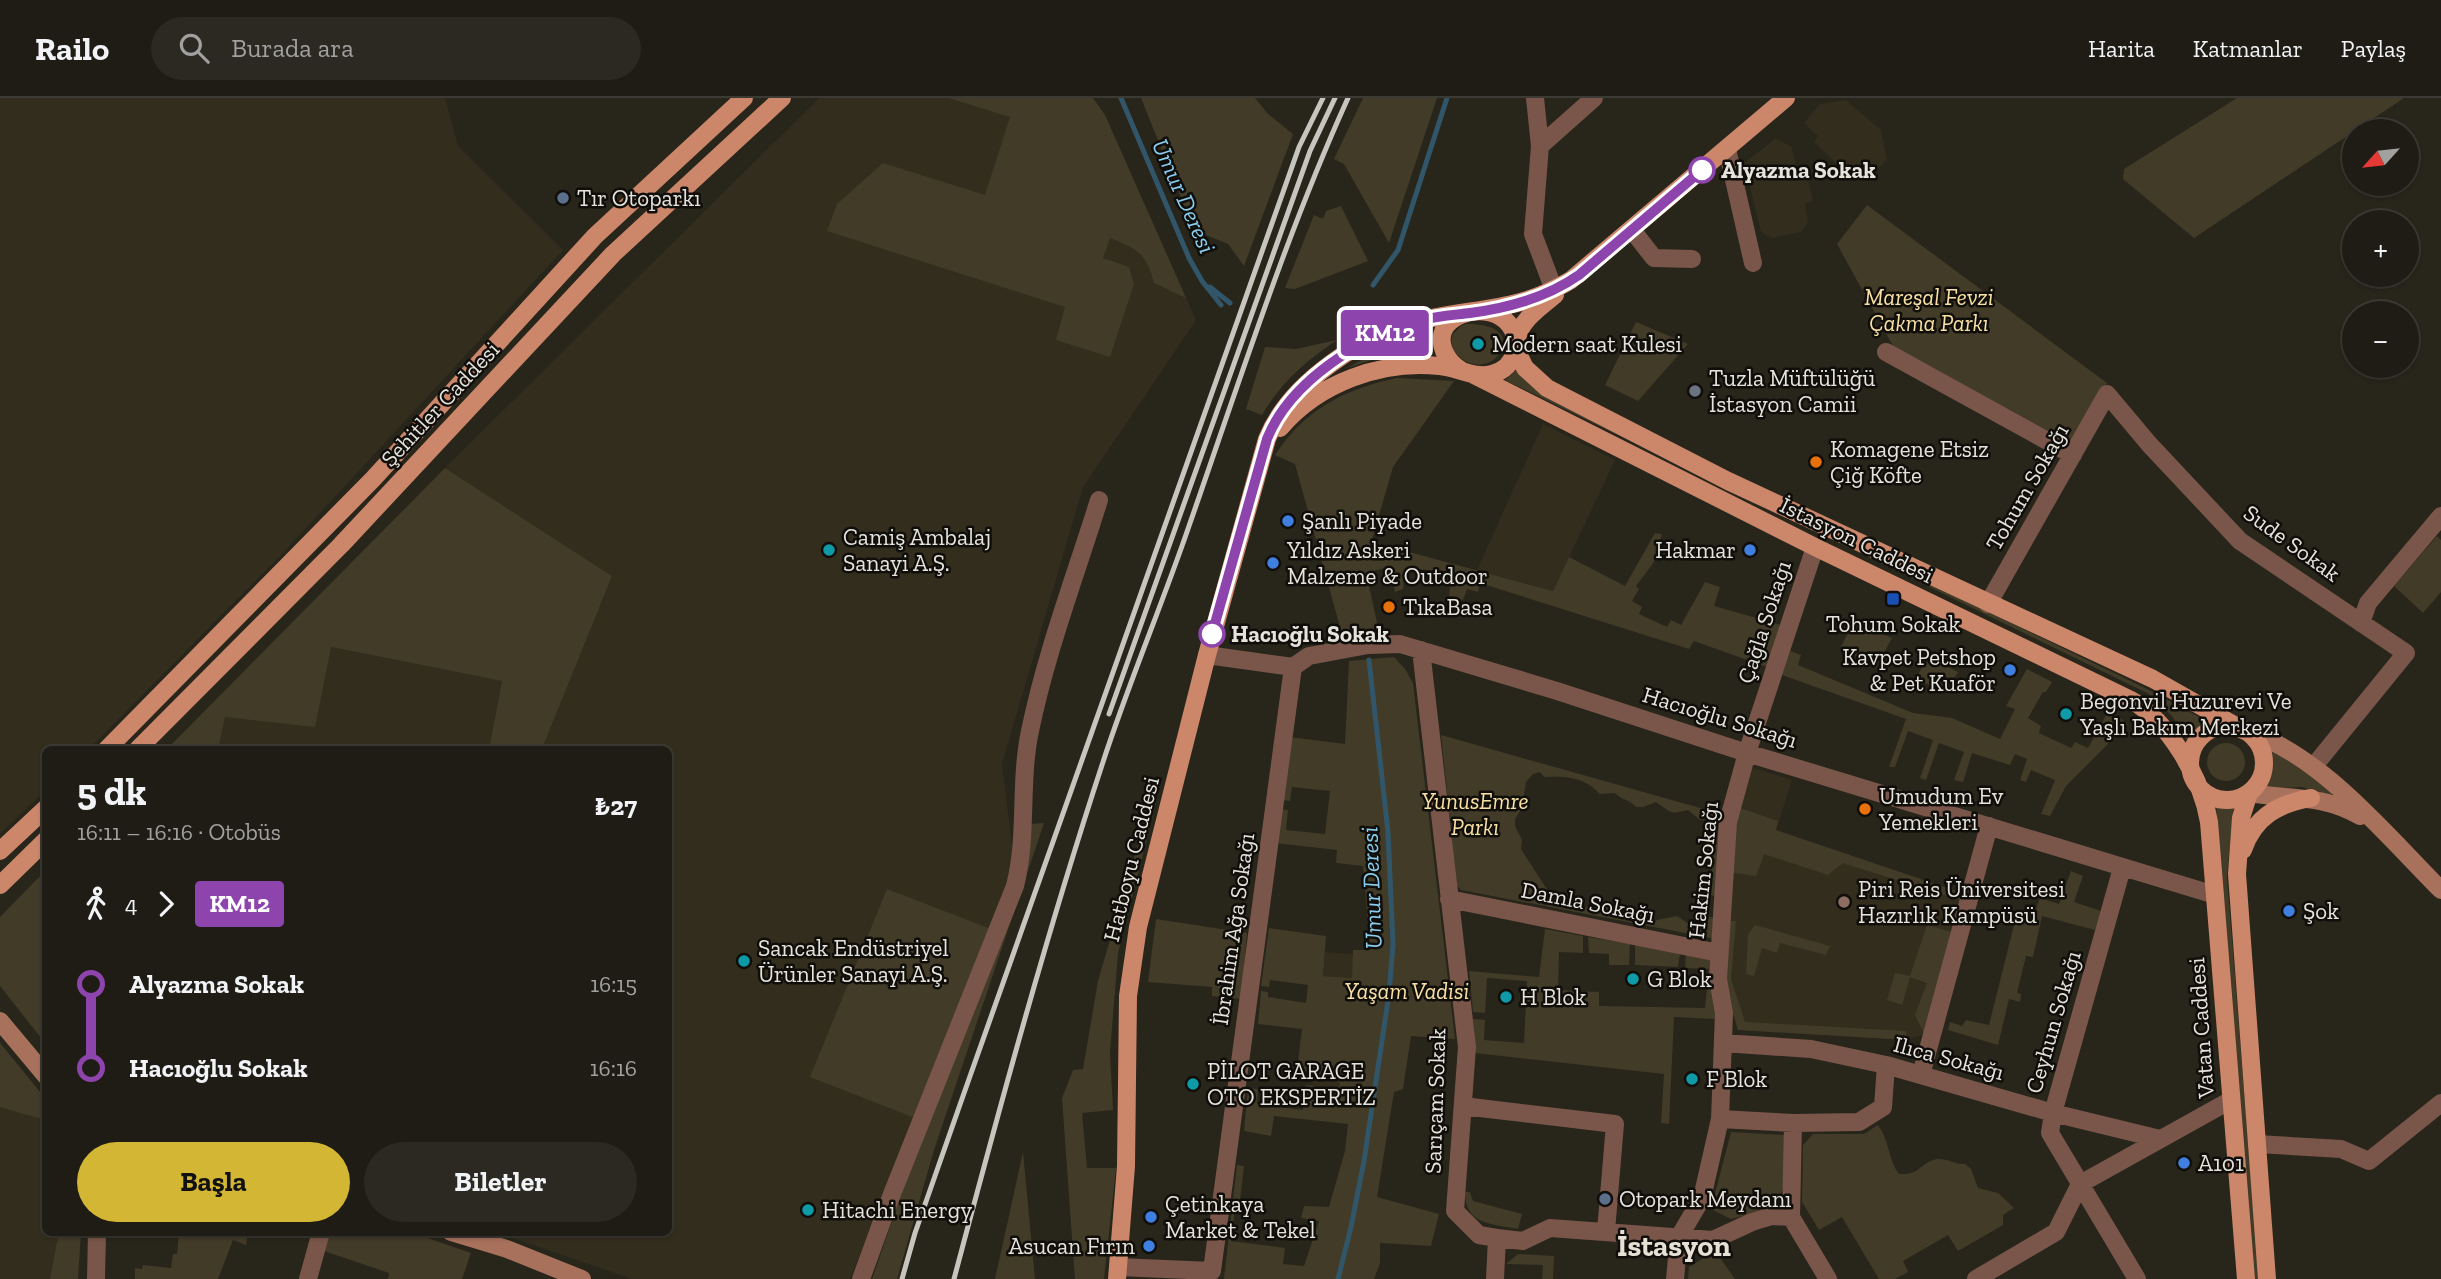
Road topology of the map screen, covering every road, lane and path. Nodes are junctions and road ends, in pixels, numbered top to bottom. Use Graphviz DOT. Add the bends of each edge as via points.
graph roads {
  1 [pos="744,98"];
  2 [pos="782,98"];
  3 [pos="1535,98"];
  4 [pos="1594,98"];
  5 [pos="1786,98"];
  6 [pos="1540,146"];
  7 [pos="1727,149"];
  8 [pos="1632,230"];
  9 [pos="1692,259"];
  10 [pos="1753,262"];
  11 [pos="1579,275"];
  12 [pos="1554,290"];
  13 [pos="1472,313"];
  14 [pos="1516,346"];
  15 [pos="1886,352"];
  16 [pos="1468,373"];
  17 [pos="2107,394"];
  18 [pos="2073,455"];
  19 [pos="1261,461"];
  20 [pos="1099,500"];
  21 [pos="2441,516"];
  22 [pos="1815,547"];
  23 [pos="1988,604"];
  24 [pos="2361,623"];
  25 [pos="1421,650"];
  26 [pos="1207,655"];
  27 [pos="1293,667"];
  28 [pos="2243,730"];
  29 [pos="110,746"];
  30 [pos="141,746"];
  31 [pos="1747,753"];
  32 [pos="2314,766"];
  33 [pos="2193,777"];
  34 [pos="2249,793"];
  35 [pos="2311,798"];
  36 [pos="42,812"];
  37 [pos="2376,824"];
  38 [pos="1989,826"];
  39 [pos="42,844"];
  40 [pos="0,851"];
  41 [pos="2122,868"];
  42 [pos="2237,874"];
  43 [pos="0,885"];
  44 [pos="2441,890"];
  45 [pos="2215,895"];
  46 [pos="1448,898"];
  47 [pos="1719,953"];
  48 [pos="0,1021"];
  49 [pos="1723,1043"];
  50 [pos="1886,1065"];
  51 [pos="42,1071"];
  52 [pos="1921,1075"];
  53 [pos="2231,1100"];
  54 [pos="2441,1103"];
  55 [pos="1463,1106"];
  56 [pos="2053,1113"];
  57 [pos="1720,1119"];
  58 [pos="1793,1124"];
  59 [pos="2160,1139"];
  60 [pos="2258,1144"];
  61 [pos="2080,1184"];
  62 [pos="1791,1217"];
  63 [pos="1606,1231"];
  64 [pos="97,1236"];
  65 [pos="320,1236"];
  66 [pos="464,1236"];
  67 [pos="1679,1237"];
  68 [pos="1497,1238"];
  69 [pos="1117,1273"];
  70 [pos="96,1279"];
  71 [pos="308,1279"];
  72 [pos="582,1279"];
  73 [pos="861,1279"];
  74 [pos="1495,1279"];
  75 [pos="1675,1279"];
  76 [pos="1828,1279"];
  77 [pos="1976,1279"];
  78 [pos="2137,1279"];
  79 [pos="2246,1279"];
  80 [pos="2267,1279"];
  1 -- 29 [label="main road, Şehitler Caddesi" via="596,236 364,488"];
  2 -- 30 [label="main road, Şehitler Caddesi" via="613,254 341,545"];
  3 -- 6 [label="street"];
  4 -- 6 [label="street"];
  5 -- 7 [label="main road, Hatboyu Caddesi"];
  6 -- 12 [label="street" via="1533,234"];
  7 -- 8 [label="main road, Hatboyu Caddesi"];
  7 -- 10 [label="street"];
  8 -- 9 [label="street" via="1654,258"];
  8 -- 11 [label="main road, Hatboyu Caddesi"];
  11 -- 12 [label="main road, Hatboyu Caddesi"];
  11 -- 14 [label="main road" via="1525,322"];
  12 -- 13 [label="main road, Hatboyu Caddesi"];
  13 -- 14 [label="main road, Hatboyu Caddesi" via="1502,318 1510,326"];
  13 -- 16 [label="main road, Hatboyu Caddesi" via="1450,321 1441,335 1449,360"];
  13 -- 19 [label="main road, Hatboyu Caddesi" via="1399,327 1330,365 1281,412"];
  14 -- 16 [label="main road, Hatboyu Caddesi" via="1514,359 1503,370 1490,375"];
  14 -- 23 [label="main road, İstasyon Caddesi" via="1525,368 1548,388 1728,481"];
  15 -- 18 [label="street"];
  16 -- 19 [label="main road, Hatboyu Caddesi" via="1427,364 1402,365 1340,384 1290,418"];
  16 -- 22 [label="main road, İstasyon Caddesi"];
  17 -- 18 [label="street, Tohum Sokağı"];
  17 -- 24 [label="street, Sude Sokak" via="2240,541"];
  18 -- 23 [label="street, Tohum Sokağı"];
  19 -- 26 [label="main road, Hatboyu Caddesi"];
  20 -- 73 [label="street" via="1029,734 1023,848 1015,886"];
  21 -- 24 [label="street" via="2368,603"];
  22 -- 31 [label="street, Çağla Sokağı"];
  22 -- 33 [label="main road, İstasyon Caddesi" via="2143,707 2175,741"];
  23 -- 28 [label="main road, İstasyon Caddesi" via="2154,679"];
  24 -- 32 [label="street, Sude Sokak" via="2406,653"];
  25 -- 27 [label="street, Hacıoğlu Sokağı" via="1400,644 1368,645 1309,656"];
  25 -- 31 [label="street, Hacıoğlu Sokağı"];
  25 -- 46 [label="street, Sarıçam Sokak"];
  26 -- 27 [label="street"];
  26 -- 69 [label="main road, Hatboyu Caddesi" via="1131,962 1126,1166"];
  27 -- 69 [label="street, İbrahim Ağa Sokağı" via="1212,1271"];
  28 -- 32 [label="street" via="2274,741"];
  28 -- 33 [label="main road" via="2218,727 2201,737 2190,759"];
  28 -- 34 [label="main road" via="2258,743 2264,762 2261,778"];
  31 -- 38 [label="street, Hacıoğlu Sokağı"];
  31 -- 47 [label="street, Hakim Sokağı" via="1728,822"];
  32 -- 37 [label="street"];
  33 -- 34 [label="main road" via="2202,790 2219,799"];
  33 -- 45 [label="main road, Vatan Caddesi" via="2207,810"];
  34 -- 35 [label="street"];
  34 -- 42 [label="main road, Vatan Caddesi" via="2241,818"];
  35 -- 37 [label="street"];
  35 -- 42 [label="main road" via="2284,804 2256,825"];
  36 -- 40 [label="main road"];
  37 -- 44 [label="street"];
  38 -- 41 [label="street, Hacıoğlu Sokağı"];
  38 -- 52 [label="street"];
  39 -- 43 [label="main road"];
  41 -- 45 [label="street, Hacıoğlu Sokağı"];
  41 -- 56 [label="street, Ceyhun Sokağı"];
  42 -- 60 [label="main road, Vatan Caddesi"];
  45 -- 53 [label="main road, Vatan Caddesi"];
  46 -- 47 [label="street, Damla Sokağı"];
  46 -- 55 [label="street, Sarıçam Sokak" via="1466,1047"];
  47 -- 49 [label="street, Hakim Sokağı"];
  48 -- 51 [label="street"];
  49 -- 50 [label="street, Ilıca Sokağı" via="1811,1049"];
  49 -- 57 [label="street, Hakim Sokağı"];
  50 -- 52 [label="street, Ilıca Sokağı"];
  50 -- 58 [label="street" via="1883,1107 1859,1122"];
  52 -- 56 [label="street, Ilıca Sokağı"];
  53 -- 59 [label="street"];
  53 -- 79 [label="main road, Vatan Caddesi"];
  54 -- 60 [label="street" via="2369,1161 2342,1149"];
  55 -- 63 [label="street" via="1615,1124"];
  55 -- 68 [label="street, Sarıçam Sokak" via="1455,1211 1479,1235"];
  56 -- 59 [label="street, Ilıca Sokağı"];
  56 -- 61 [label="street, Ceyhun Sokağı" via="2050,1133"];
  57 -- 58 [label="street"];
  57 -- 67 [label="street, Hakim Sokağı" via="1702,1198"];
  58 -- 62 [label="street"];
  59 -- 61 [label="street"];
  60 -- 80 [label="main road, Vatan Caddesi"];
  61 -- 77 [label="street" via="2056,1232"];
  61 -- 78 [label="street, Ceyhun Sokağı"];
  62 -- 67 [label="street" via="1772,1216 1713,1240"];
  62 -- 76 [label="street"];
  63 -- 67 [label="street"];
  63 -- 68 [label="street" via="1549,1227 1523,1241"];
  64 -- 70 [label="street"];
  65 -- 71 [label="street"];
  66 -- 72 [label="street"];
  67 -- 75 [label="street"];
  68 -- 74 [label="street"];
}
